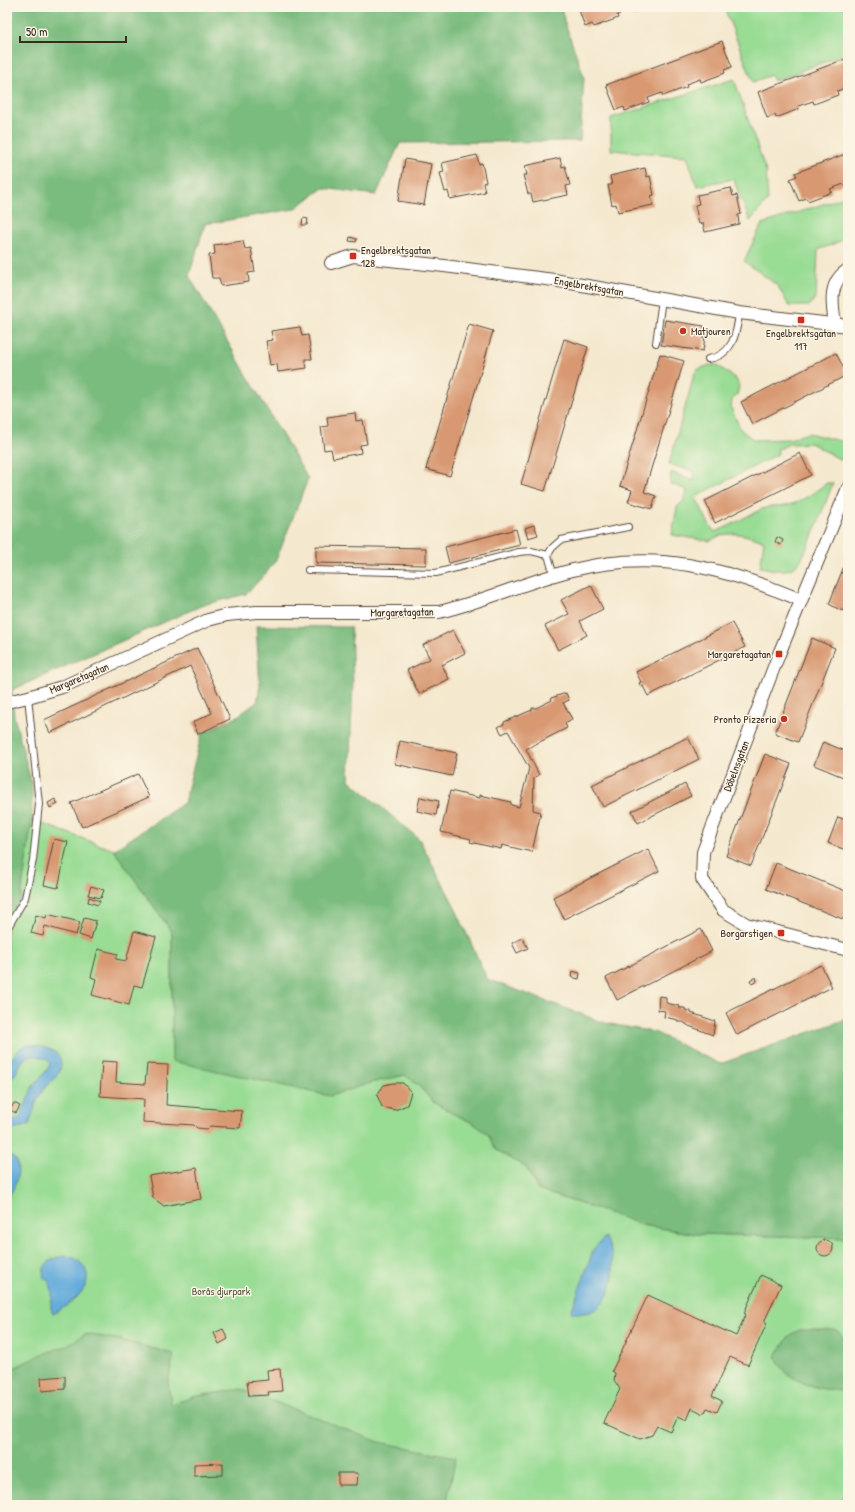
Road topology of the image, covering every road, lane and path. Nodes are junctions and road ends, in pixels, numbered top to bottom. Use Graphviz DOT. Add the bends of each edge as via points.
graph roads {
  1 [pos="331,263"];
  2 [pos="848,270"];
  3 [pos="662,299"];
  4 [pos="739,313"];
  5 [pos="835,324"];
  6 [pos="848,326"];
  7 [pos="656,343"];
  8 [pos="708,359"];
  9 [pos="848,488"];
  10 [pos="628,528"];
  11 [pos="548,555"];
  12 [pos="308,570"];
  13 [pos="554,576"];
  14 [pos="801,600"];
  15 [pos="28,697"];
  16 [pos="7,702"];
  17 [pos="7,929"];
  18 [pos="848,950"];
  1 -- 3 [label="street, Engelbrektsgatan" via="353,256 554,280"];
  2 -- 5 [label="street" via="841,274 834,287 832,301"];
  3 -- 4 [label="street, Engelbrektsgatan"];
  3 -- 7 [label="lane"];
  4 -- 5 [label="street, Engelbrektsgatan"];
  4 -- 8 [label="lane" via="736,334 724,354"];
  5 -- 6 [label="street, Engelbrektsgatan"];
  9 -- 14 [label="street, Döbelnsgatan"];
  10 -- 11 [label="lane" via="561,540"];
  11 -- 12 [label="lane" via="532,551 518,552 436,573"];
  11 -- 13 [label="lane"];
  13 -- 14 [label="street, Margaretagatan" via="610,563 673,562 719,570"];
  13 -- 15 [label="street, Margaretagatan" via="440,612 256,612 227,615 208,620 62,687"];
  14 -- 18 [label="street, Döbelnsgatan" via="702,852 702,879 723,910 746,924"];
  15 -- 16 [label="street, Margaretagatan"];
  15 -- 17 [label="lane" via="39,804 33,860 25,898"];
}
